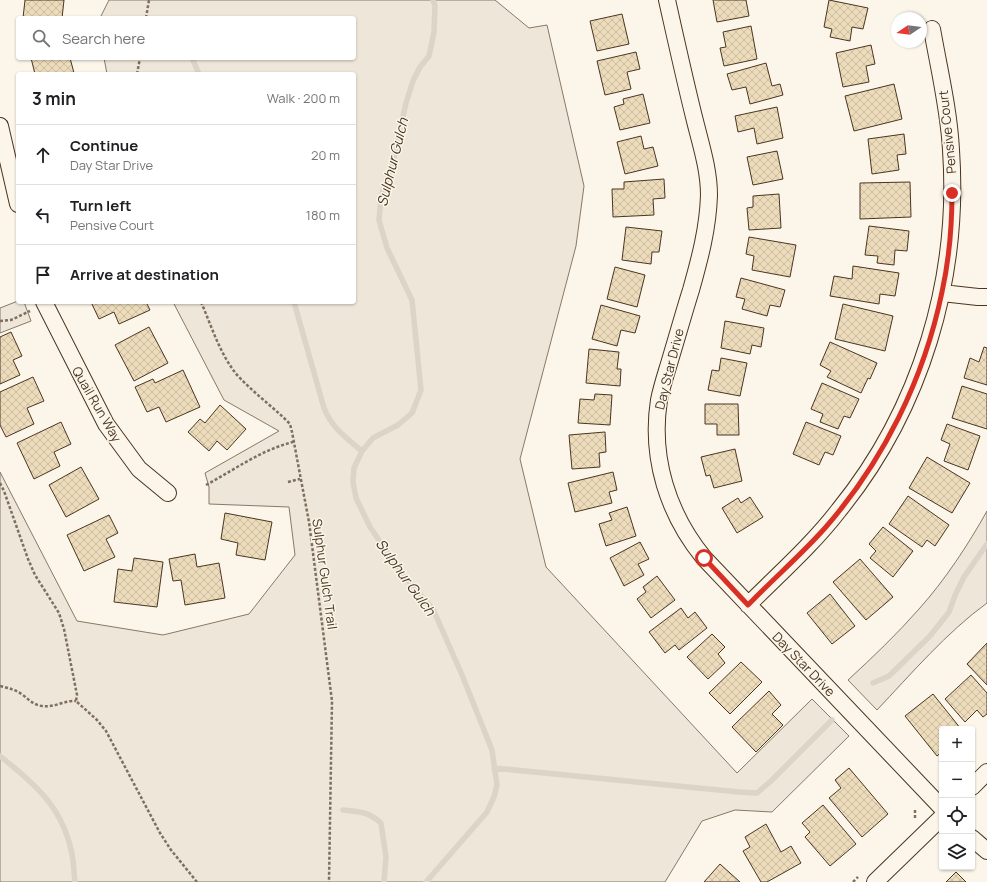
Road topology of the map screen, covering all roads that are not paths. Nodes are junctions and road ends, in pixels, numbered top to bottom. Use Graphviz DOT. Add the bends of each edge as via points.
graph roads {
  1 [pos="667,0"];
  2 [pos="932,30"];
  3 [pos="0,126"];
  4 [pos="16,195"];
  5 [pos="942,292"];
  6 [pos="987,297"];
  7 [pos="45,304"];
  8 [pos="168,493"];
  9 [pos="748,605"];
  10 [pos="987,772"];
  11 [pos="975,784"];
  12 [pos="939,805"];
  13 [pos="939,820"];
  14 [pos="975,841"];
  15 [pos="987,851"];
  16 [pos="875,882"];
  1 -- 9 [label="street, Day Star Drive" via="705,164 709,194 702,251 659,399 656,436 660,470 672,506 690,540 707,563"];
  2 -- 5 [label="street, Pensive Court" via="950,131 952,172 950,243"];
  3 -- 4 [label="street"];
  5 -- 6 [label="street"];
  5 -- 9 [label="street, Pensive Court" via="925,354 910,392 875,460 825,528"];
  7 -- 8 [label="street, Quail Run Way" via="110,429 139,469"];
  9 -- 12 [label="street, Day Star Drive"];
  10 -- 11 [label="street"];
  13 -- 16 [label="street"];
  14 -- 15 [label="street"];
}
